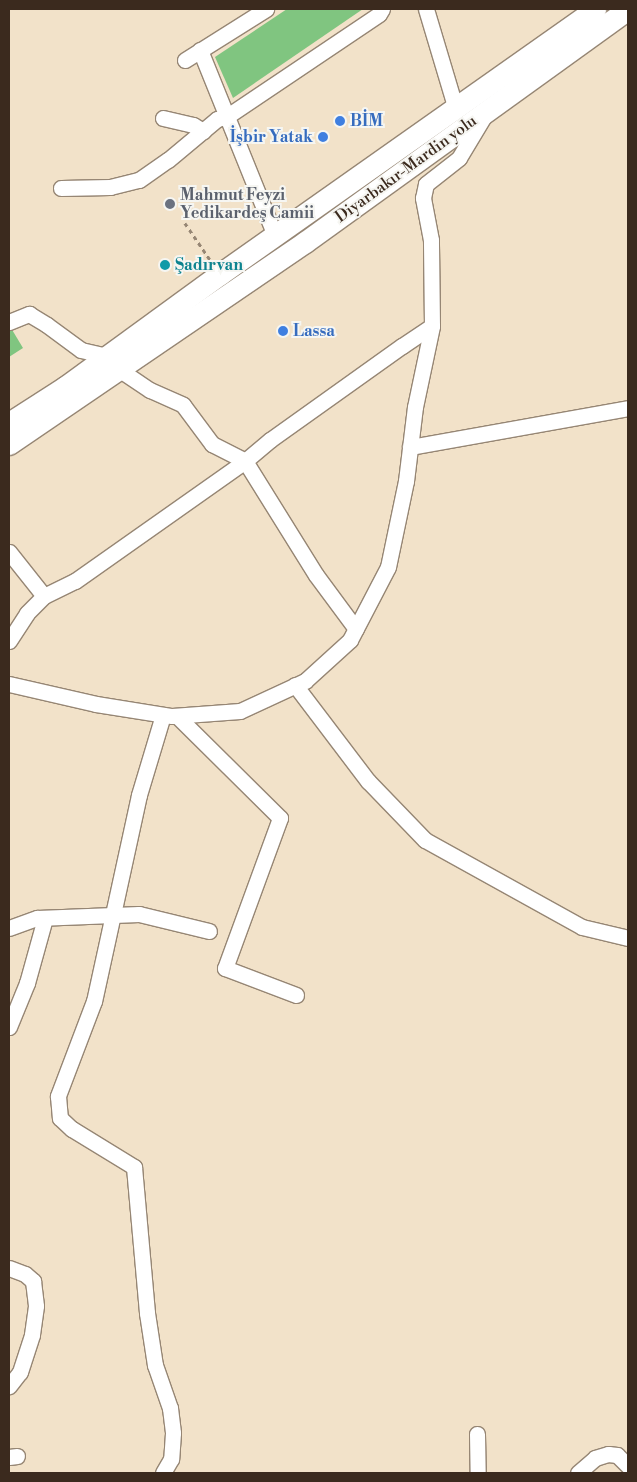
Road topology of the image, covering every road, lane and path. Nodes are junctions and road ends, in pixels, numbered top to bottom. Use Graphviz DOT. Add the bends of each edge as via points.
graph roads {
  1 [pos="266,9"];
  2 [pos="382,9"];
  3 [pos="426,9"];
  4 [pos="595,9"];
  5 [pos="628,9"];
  6 [pos="200,50"];
  7 [pos="185,60"];
  8 [pos="455,106"];
  9 [pos="487,111"];
  10 [pos="226,116"];
  11 [pos="163,118"];
  12 [pos="203,131"];
  13 [pos="61,188"];
  14 [pos="185,223"];
  15 [pos="275,236"];
  16 [pos="212,262"];
  17 [pos="9,322"];
  18 [pos="432,326"];
  19 [pos="113,363"];
  20 [pos="628,408"];
  21 [pos="9,423"];
  22 [pos="9,444"];
  23 [pos="410,447"];
  24 [pos="245,461"];
  25 [pos="9,552"];
  26 [pos="44,596"];
  27 [pos="356,629"];
  28 [pos="9,641"];
  29 [pos="9,684"];
  30 [pos="295,686"];
  31 [pos="170,715"];
  32 [pos="112,915"];
  33 [pos="45,918"];
  34 [pos="9,928"];
  35 [pos="209,931"];
  36 [pos="628,938"];
  37 [pos="296,996"];
  38 [pos="9,1027"];
  39 [pos="9,1268"];
  40 [pos="9,1386"];
  41 [pos="477,1434"];
  42 [pos="628,1466"];
  43 [pos="163,1473"];
  44 [pos="478,1473"];
  45 [pos="578,1473"];
  1 -- 6 [label="street"];
  2 -- 10 [label="street"];
  3 -- 8 [label="street"];
  4 -- 8 [label="highway, Diyarbakır-Mardin yolu"];
  5 -- 9 [label="highway, Diyarbakır-Mardin yolu"];
  6 -- 7 [label="street"];
  6 -- 10 [label="street"];
  8 -- 15 [label="highway, Diyarbakır-Mardin yolu"];
  9 -- 18 [label="street" via="459,158 426,184 423,198 431,240"];
  9 -- 19 [label="highway, Diyarbakır-Mardin yolu" via="305,242"];
  10 -- 12 [label="street" via="217,118"];
  10 -- 15 [label="street"];
  11 -- 12 [label="street" via="193,125"];
  12 -- 13 [label="street" via="139,180 110,187"];
  14 -- 16 [label="path"];
  15 -- 19 [label="highway, Diyarbakır-Mardin yolu"];
  17 -- 19 [label="street" via="29,314 81,350"];
  18 -- 23 [label="street"];
  18 -- 24 [label="street" via="277,434"];
  19 -- 21 [label="highway, Diyarbakır-Mardin yolu"];
  19 -- 22 [label="highway, Diyarbakır-Mardin yolu"];
  19 -- 24 [label="street" via="150,390 183,405 212,444"];
  20 -- 23 [label="street"];
  23 -- 27 [label="street" via="388,567"];
  24 -- 26 [label="street" via="75,581"];
  24 -- 27 [label="street" via="316,575"];
  25 -- 26 [label="street"];
  26 -- 28 [label="street" via="27,613"];
  27 -- 30 [label="street" via="350,640 305,681"];
  29 -- 31 [label="street" via="96,704"];
  30 -- 31 [label="street" via="240,711"];
  30 -- 36 [label="street" via="368,781 425,840 582,927"];
  31 -- 32 [label="street" via="139,795"];
  31 -- 37 [label="street" via="280,818 225,968"];
  32 -- 33 [label="street"];
  32 -- 35 [label="street" via="139,914"];
  32 -- 43 [label="street" via="94,1001 58,1096 60,1118 72,1129 134,1167 147,1313 155,1365 170,1408 173,1433 171,1459"];
  33 -- 34 [label="street"];
  33 -- 38 [label="street" via="27,983"];
  39 -- 40 [label="street" via="33,1281 36,1306 32,1335 20,1372"];
  41 -- 44 [label="street"];
  42 -- 45 [label="street" via="617,1455 608,1454 595,1458"];
}
